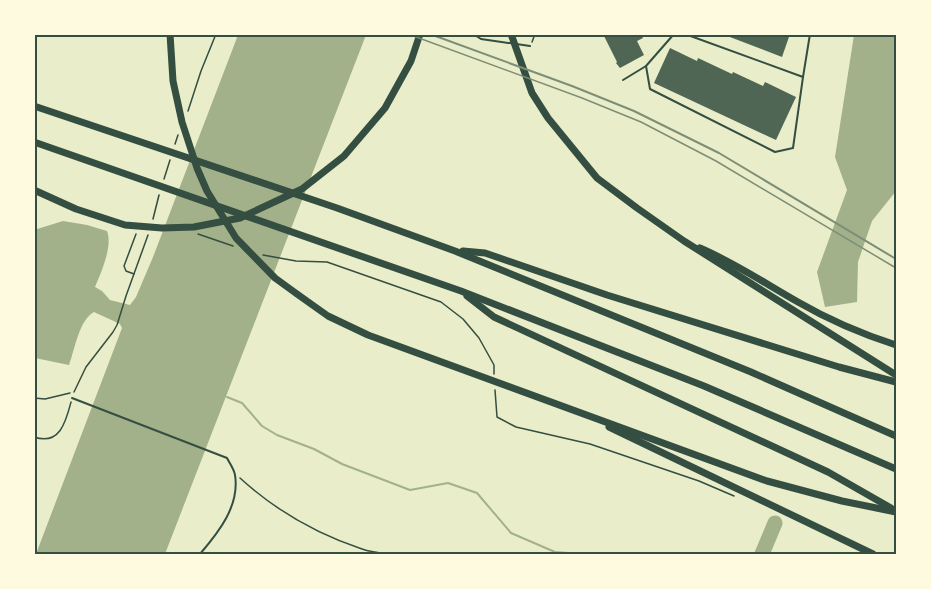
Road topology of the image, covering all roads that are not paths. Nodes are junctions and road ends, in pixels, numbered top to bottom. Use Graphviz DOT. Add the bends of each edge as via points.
graph roads {
  1 [pos="170,34"];
  2 [pos="420,34"];
  3 [pos="472,34"];
  4 [pos="511,34"];
  5 [pos="674,34"];
  6 [pos="685,34"];
  7 [pos="810,34"];
  8 [pos="530,46"];
  9 [pos="646,66"];
  10 [pos="803,77"];
  11 [pos="623,80"];
  12 [pos="34,106"];
  13 [pos="34,142"];
  14 [pos="34,190"];
  15 [pos="684,241"];
  16 [pos="455,251"];
  17 [pos="461,291"];
  18 [pos="897,345"];
  19 [pos="897,375"];
  20 [pos="897,382"];
  21 [pos="72,398"];
  22 [pos="582,414"];
  23 [pos="897,436"];
  24 [pos="897,469"];
  25 [pos="897,512"];
  26 [pos="200,555"];
  27 [pos="873,555"];
  1 -- 22 [label="highway" via="173,81 197,168 236,238 275,278 328,316 368,335"];
  2 -- 14 [label="highway" via="411,61 385,108 344,156 302,189 240,218 194,227 125,225"];
  3 -- 8 [label="lane" via="481,39"];
  4 -- 15 [label="highway" via="532,93 597,178"];
  5 -- 9 [label="lane"];
  6 -- 10 [label="lane"];
  7 -- 10 [label="lane"];
  9 -- 10 [label="lane" via="650,89 775,152 793,148"];
  9 -- 11 [label="lane"];
  12 -- 16 [label="highway"];
  13 -- 17 [label="highway"];
  15 -- 18 [label="highway" via="723,257 800,304 847,327"];
  15 -- 19 [label="highway"];
  16 -- 20 [label="highway" via="485,253 607,295"];
  16 -- 23 [label="highway"];
  17 -- 24 [label="highway" via="704,386"];
  17 -- 25 [label="highway" via="494,317 828,472"];
  21 -- 26 [label="lane" via="228,458 235,473 232,504 220,530"];
  22 -- 25 [label="highway" via="767,481"];
  22 -- 27 [label="highway"];
}
